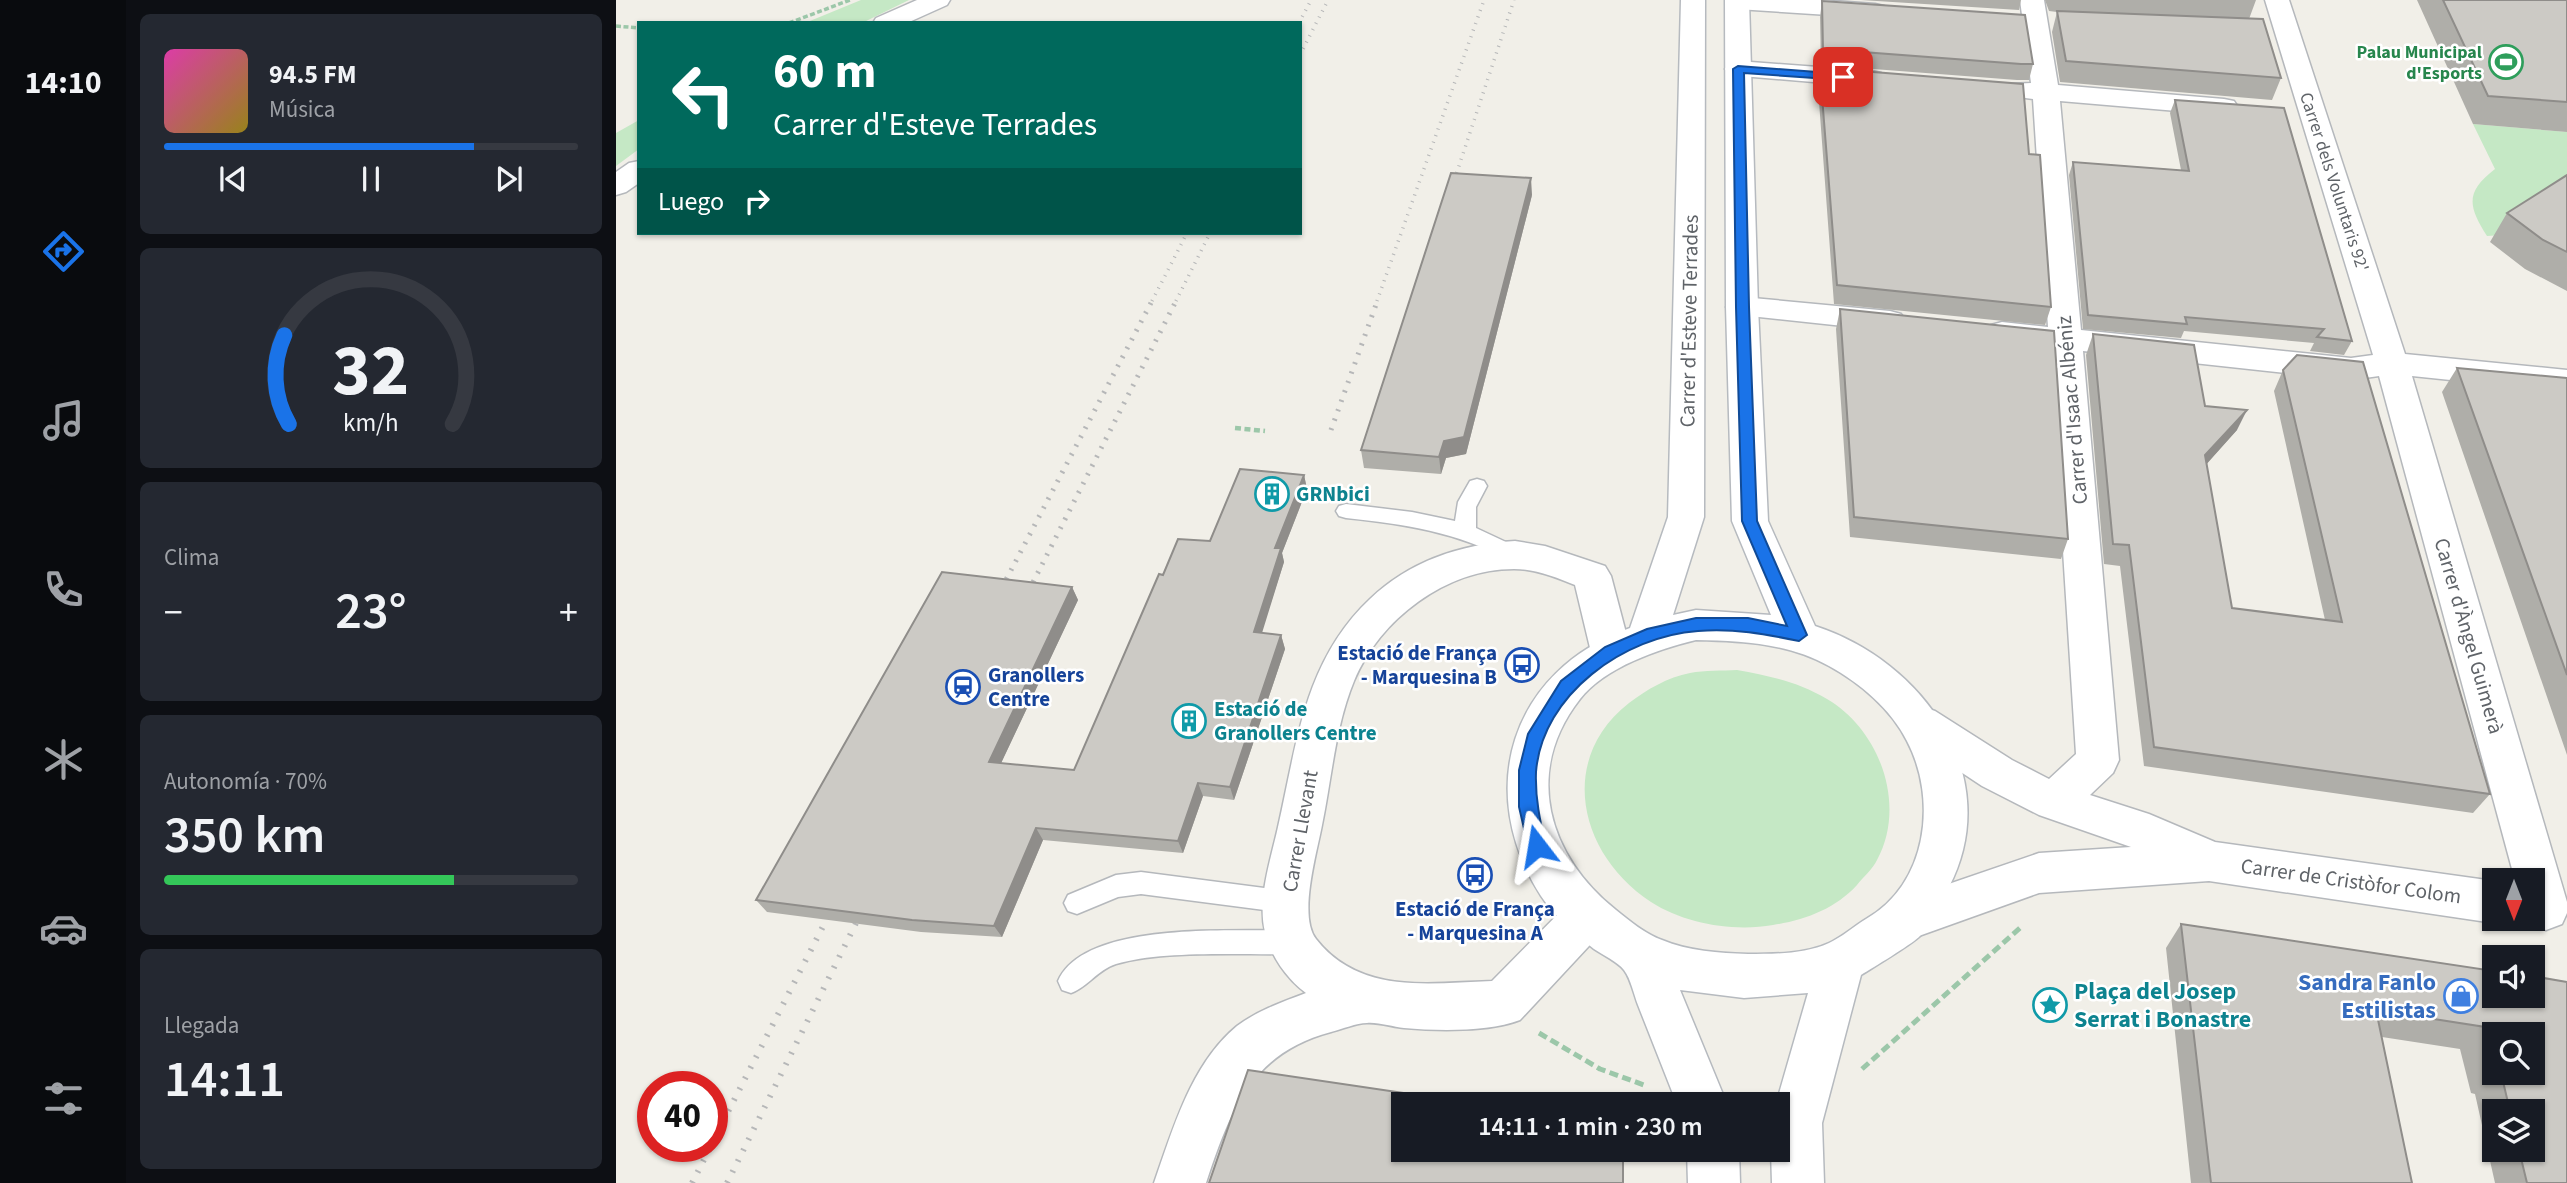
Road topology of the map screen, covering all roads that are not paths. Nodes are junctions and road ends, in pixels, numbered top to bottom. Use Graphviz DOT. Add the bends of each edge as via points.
graph roads {
  1 [pos="938,0"];
  2 [pos="1693,0"];
  3 [pos="2277,0"];
  4 [pos="1737,1"];
  5 [pos="1900,12"];
  6 [pos="2034,15"];
  7 [pos="890,21"];
  8 [pos="1738,69"];
  9 [pos="1899,81"];
  10 [pos="1992,88"];
  11 [pos="2046,92"];
  12 [pos="2247,109"];
  13 [pos="637,170"];
  14 [pos="616,186"];
  15 [pos="1742,307"];
  16 [pos="1918,324"];
  17 [pos="1972,329"];
  18 [pos="2067,338"];
  19 [pos="2392,363"];
  20 [pos="2567,381"];
  21 [pos="1477,485"];
  22 [pos="1346,511"];
  23 [pos="1466,531"];
  24 [pos="1516,555"];
  25 [pos="1799,635"];
  26 [pos="1629,644"];
  27 [pos="1920,723"];
  28 [pos="2054,802"];
  29 [pos="2209,861"];
  30 [pos="2482,900"];
  31 [pos="1077,903"];
  32 [pos="2549,910"];
  33 [pos="1586,917"];
  34 [pos="1902,921"];
  35 [pos="1289,922"];
  36 [pos="1642,955"];
  37 [pos="1841,961"];
  38 [pos="1071,981"];
  39 [pos="1367,1000"];
  40 [pos="1698,1092"];
  41 [pos="1713,1162"];
  42 [pos="1180,1183"];
  43 [pos="1714,1183"];
  44 [pos="1798,1183"];
  1 -- 7 [label="street"];
  2 -- 26 [label="street, Carrer d'Esteve Terrades" via="1686,517"];
  3 -- 19 [label="street, Carrer dels Voluntaris 92'" via="2273,30"];
  4 -- 5 [label="street"];
  4 -- 8 [label="street"];
  6 -- 11 [label="street, Carrer d'Isaac Albéniz"];
  8 -- 9 [label="street"];
  8 -- 15 [label="street"];
  10 -- 11 [label="street"];
  11 -- 12 [label="street"];
  11 -- 18 [label="street, Carrer d'Isaac Albéniz"];
  13 -- 14 [label="street"];
  15 -- 16 [label="street"];
  15 -- 25 [label="street" via="1750,521"];
  17 -- 18 [label="street"];
  18 -- 19 [label="street" via="2351,369"];
  18 -- 28 [label="street, Carrer d'Isaac Albéniz" via="2098,760"];
  19 -- 20 [label="street"];
  19 -- 32 [label="street, Carrer d'Àngel Guimerà"];
  21 -- 23 [label="lane" via="1463,517"];
  22 -- 23 [label="lane" via="1401,516"];
  23 -- 24 [label="lane"];
  24 -- 26 [label="street, Carrer Llevant" via="1592,576"];
  24 -- 35 [label="street, Carrer Llevant" via="1468,561 1426,578 1393,600 1354,643 1334,681 1316,737"];
  25 -- 26 [label="street" via="1748,625 1696,625"];
  25 -- 27 [label="street" via="1846,656 1888,685"];
  26 -- 33 [label="street" via="1567,685 1537,734 1528,770 1528,807 1537,846 1557,883"];
  27 -- 28 [label="street, Carrer de Cristòfor Colom" via="1997,773"];
  27 -- 34 [label="street" via="1943,771 1948,823 1935,875"];
  28 -- 29 [label="street, Carrer de Cristòfor Colom" via="2133,827"];
  29 -- 30 [label="street, Carrer de Cristòfor Colom"];
  29 -- 34 [label="street, Carrer de Cristòfor Colom" via="2039,873"];
  31 -- 35 [label="lane" via="1116,886 1140,883"];
  33 -- 36 [label="street"];
  33 -- 39 [label="street" via="1503,1004"];
  34 -- 37 [label="street"];
  35 -- 38 [label="lane" via="1110,954 1083,968"];
  35 -- 39 [label="street" via="1319,975 1342,991"];
  36 -- 37 [label="street" via="1711,976 1783,977"];
  36 -- 40 [label="street"];
  37 -- 44 [label="street" via="1796,1123"];
  39 -- 42 [label="street" via="1314,1013 1274,1030 1248,1049 1226,1074 1205,1115"];
  41 -- 43 [label="street"];
}
